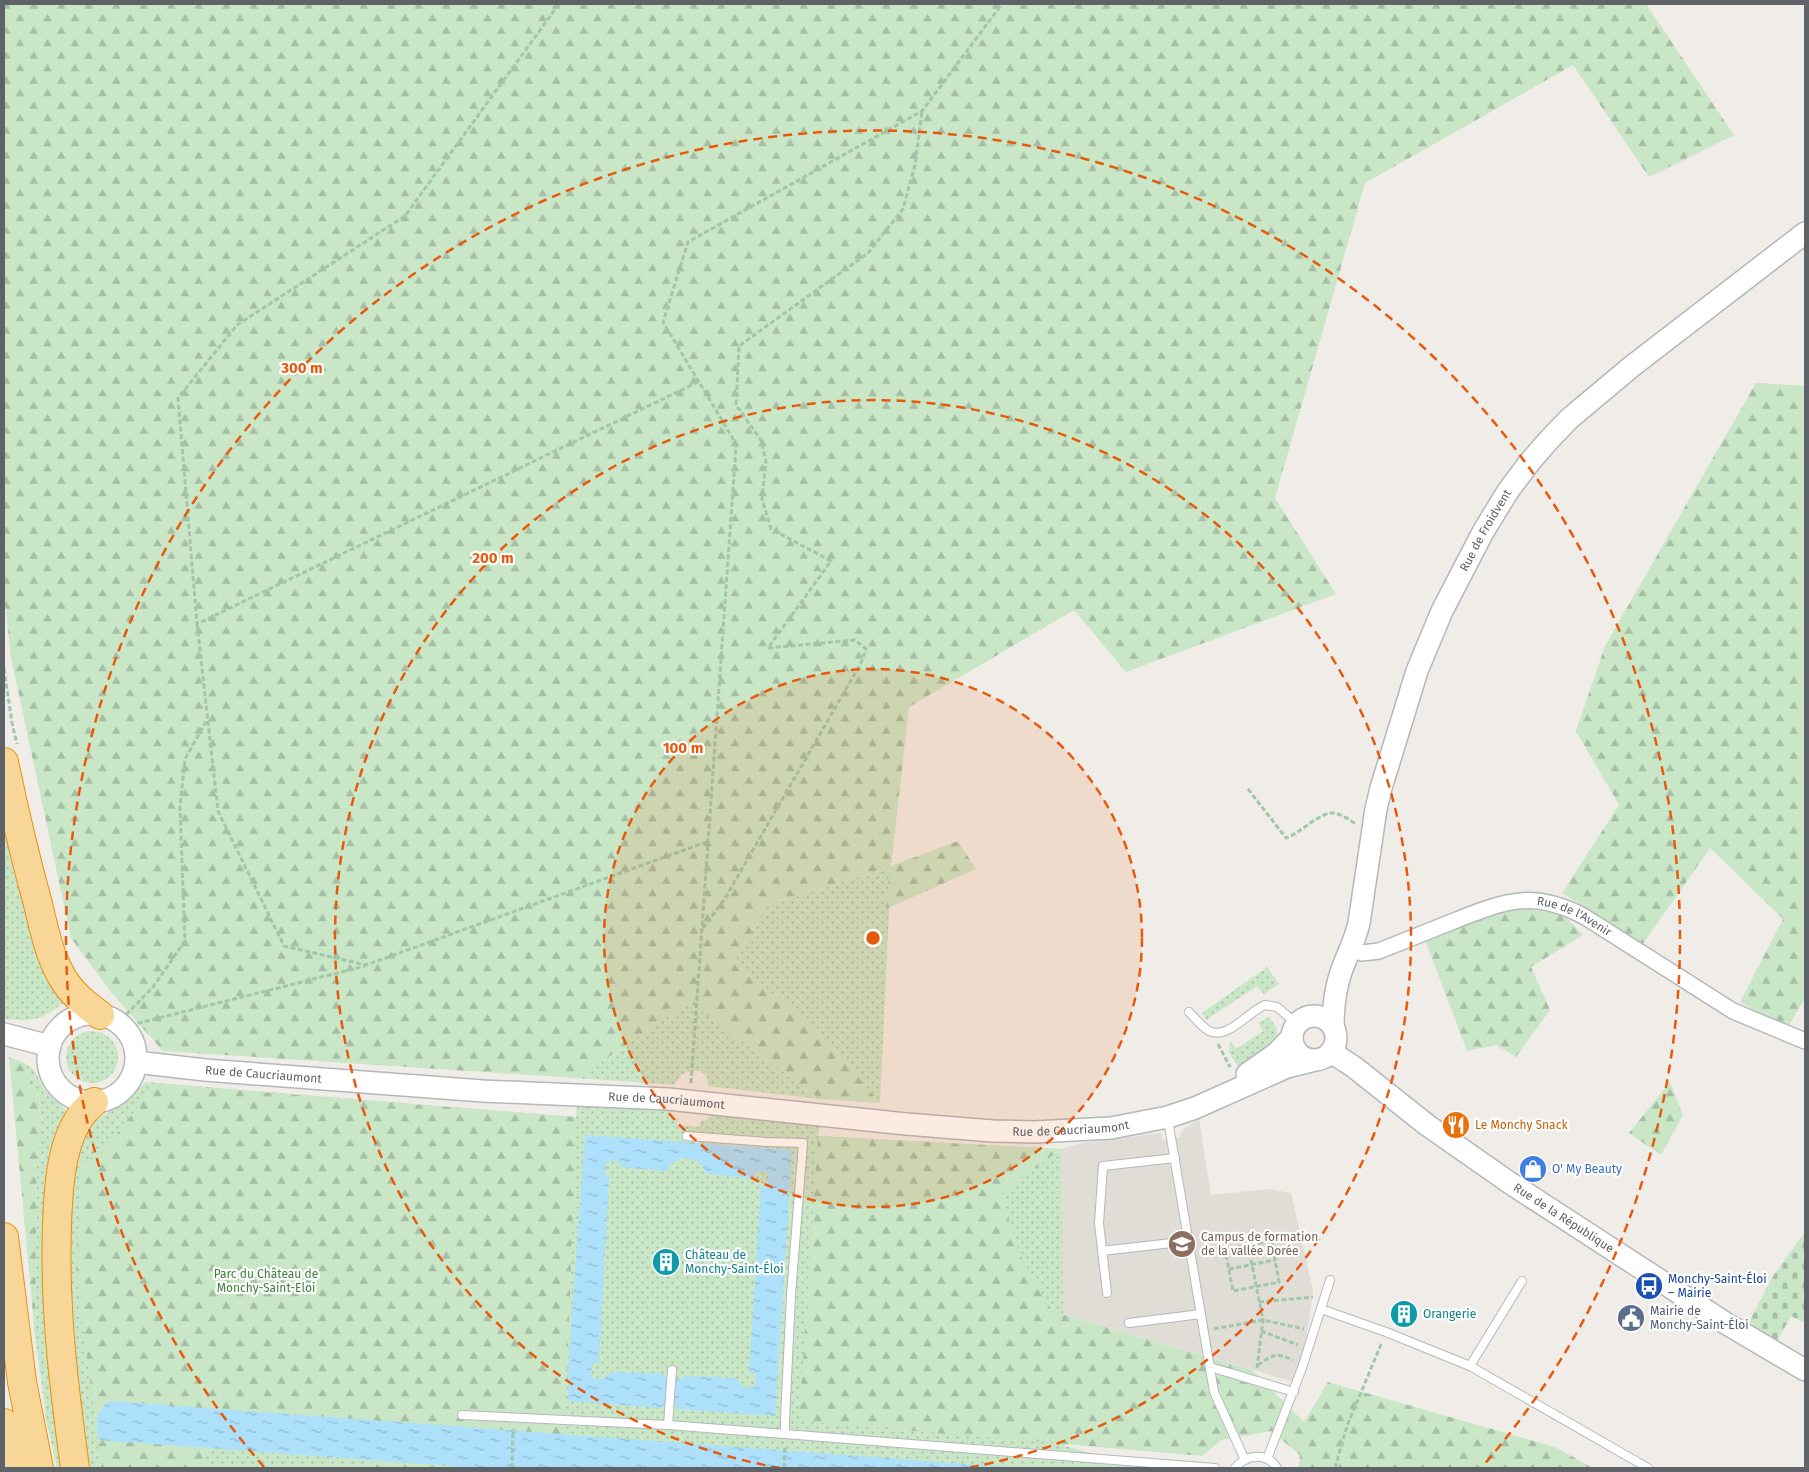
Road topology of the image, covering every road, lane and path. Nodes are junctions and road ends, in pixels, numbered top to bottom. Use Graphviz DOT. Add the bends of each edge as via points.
graph roads {
  1 [pos="559,4"];
  2 [pos="1002,4"];
  3 [pos="922,111"];
  4 [pos="1805,233"];
  5 [pos="698,382"];
  6 [pos="197,624"];
  7 [pos="208,720"];
  8 [pos="4,762"];
  9 [pos="1248,789"];
  10 [pos="1373,833"];
  11 [pos="709,841"];
  12 [pos="703,928"];
  13 [pos="1352,948"];
  14 [pos="366,965"];
  15 [pos="1340,973"];
  16 [pos="1189,1012"];
  17 [pos="114,1021"];
  18 [pos="1297,1027"];
  19 [pos="1333,1027"];
  20 [pos="1217,1033"];
  21 [pos="4,1034"];
  22 [pos="1805,1041"];
  23 [pos="50,1046"];
  24 [pos="1323,1056"];
  25 [pos="136,1062"];
  26 [pos="1237,1080"];
  27 [pos="690,1101"];
  28 [pos="94,1102"];
  29 [pos="1195,1108"];
  30 [pos="1168,1118"];
  31 [pos="687,1136"];
  32 [pos="1175,1158"];
  33 [pos="4,1238"];
  34 [pos="1188,1240"];
  35 [pos="1248,1245"];
  36 [pos="1102,1251"];
  37 [pos="1275,1260"];
  38 [pos="1252,1264"];
  39 [pos="1229,1269"];
  40 [pos="1330,1280"];
  41 [pos="1522,1281"];
  42 [pos="1256,1286"];
  43 [pos="1107,1293"];
  44 [pos="1325,1296"];
  45 [pos="1259,1302"];
  46 [pos="1321,1309"];
  47 [pos="1201,1314"];
  48 [pos="1263,1320"];
  49 [pos="1129,1323"];
  50 [pos="1204,1331"];
  51 [pos="1261,1331"];
  52 [pos="1315,1332"];
  53 [pos="1386,1332"];
  54 [pos="1309,1350"];
  55 [pos="1470,1366"];
  56 [pos="1210,1367"];
  57 [pos="1302,1368"];
  58 [pos="672,1370"];
  59 [pos="1805,1370"];
  60 [pos="1294,1392"];
  61 [pos="462,1415"];
  62 [pos="4,1423"];
  63 [pos="668,1425"];
  64 [pos="514,1428"];
  65 [pos="785,1434"];
  66 [pos="784,1448"];
  67 [pos="1267,1459"];
  68 [pos="1245,1460"];
  69 [pos="13,1468"];
  70 [pos="39,1468"];
  71 [pos="75,1468"];
  72 [pos="512,1468"];
  73 [pos="784,1468"];
  74 [pos="1215,1468"];
  75 [pos="1236,1468"];
  76 [pos="1277,1468"];
  77 [pos="1335,1468"];
  78 [pos="1648,1468"];
  1 -- 6 [label="path" via="405,216 237,325 178,398"];
  2 -- 3 [label="path"];
  3 -- 5 [label="path" via="688,242 663,322"];
  3 -- 12 [label="path" via="915,165 903,209 898,216 868,253 739,346 736,405 761,440 766,461 762,499 770,529 831,561 768,648 855,640 866,649 861,663 724,900"];
  4 -- 10 [label="street, Rue de Froidvent" via="1645,355 1569,419 1538,451 1508,491 1474,547 1422,657 1381,788"];
  5 -- 6 [label="path"];
  5 -- 11 [label="path" via="736,447"];
  6 -- 7 [label="path"];
  7 -- 14 [label="path" via="218,811 284,946"];
  7 -- 17 [label="path" via="184,758 180,806 184,941 153,987"];
  8 -- 17 [label="highway" via="25,855 57,968 79,999"];
  9 -- 10 [label="path" via="1286,838 1326,814 1336,813"];
  10 -- 13 [label="street, Rue de Froidvent" via="1360,924"];
  11 -- 12 [label="path"];
  11 -- 14 [label="path"];
  12 -- 27 [label="path"];
  13 -- 15 [label="street"];
  13 -- 22 [label="street, Rue de l'Avenir" via="1362,953 1379,951 1495,905 1524,900 1546,901 1585,917 1733,1011"];
  14 -- 17 [label="path"];
  15 -- 18 [label="street"];
  15 -- 19 [label="street" via="1333,1004"];
  16 -- 20 [label="lane" via="1210,1032"];
  17 -- 23 [label="street" via="81,1015 69,1020 55,1034"];
  17 -- 25 [label="street" via="134,1043"];
  18 -- 19 [label="street" via="1318,1016"];
  18 -- 20 [label="lane" via="1277,1007 1266,1005 1227,1031"];
  18 -- 24 [label="street" via="1295,1049 1300,1055 1307,1059"];
  18 -- 26 [label="street" via="1277,1053"];
  19 -- 24 [label="street" via="1336,1042"];
  20 -- 26 [label="path" via="1219,1047"];
  21 -- 23 [label="street"];
  23 -- 28 [label="street" via="48,1065 55,1083 75,1099"];
  24 -- 29 [label="street" via="1287,1067"];
  24 -- 59 [label="street, Rue de la République" via="1354,1067 1427,1125 1510,1183 1727,1324"];
  25 -- 27 [label="street, Rue de Caucriaumont" via="483,1091"];
  25 -- 28 [label="street" via="123,1090 107,1100"];
  26 -- 29 [label="street"];
  27 -- 30 [label="street, Rue de Caucriaumont" via="1003,1131 1093,1129"];
  28 -- 71 [label="highway" via="71,1133 62,1167 57,1213 59,1325"];
  29 -- 30 [label="street, Rue de Caucriaumont"];
  30 -- 32 [label="lane"];
  31 -- 65 [label="lane" via="803,1143"];
  32 -- 34 [label="lane"];
  32 -- 36 [label="lane" via="1103,1166 1099,1223"];
  33 -- 70 [label="highway" via="22,1382"];
  34 -- 36 [label="lane"];
  34 -- 47 [label="lane"];
  35 -- 37 [label="path" via="1272,1241"];
  35 -- 38 [label="path"];
  35 -- 39 [label="path" via="1225,1250"];
  36 -- 43 [label="lane"];
  37 -- 38 [label="path"];
  37 -- 42 [label="path" via="1279,1282"];
  38 -- 39 [label="path"];
  38 -- 42 [label="path"];
  39 -- 42 [label="path" via="1233,1291"];
  40 -- 44 [label="lane"];
  41 -- 55 [label="lane"];
  42 -- 45 [label="path"];
  44 -- 45 [label="path"];
  44 -- 46 [label="lane"];
  45 -- 48 [label="path"];
  46 -- 52 [label="lane"];
  46 -- 53 [label="lane"];
  47 -- 49 [label="lane"];
  47 -- 50 [label="lane"];
  48 -- 50 [label="path"];
  48 -- 51 [label="path"];
  48 -- 52 [label="path"];
  50 -- 56 [label="lane"];
  51 -- 54 [label="path"];
  51 -- 57 [label="path" via="1257,1365 1280,1355"];
  52 -- 54 [label="lane"];
  53 -- 55 [label="lane"];
  53 -- 77 [label="path" via="1347,1426"];
  54 -- 57 [label="lane"];
  55 -- 78 [label="lane"];
  56 -- 60 [label="lane"];
  56 -- 68 [label="lane" via="1218,1402"];
  57 -- 60 [label="lane"];
  58 -- 63 [label="lane"];
  60 -- 67 [label="lane"];
  61 -- 63 [label="lane"];
  62 -- 69 [label="highway"];
  63 -- 65 [label="lane"];
  64 -- 72 [label="path"];
  65 -- 74 [label="lane"];
  66 -- 73 [label="path"];
  67 -- 68 [label="lane"];
  67 -- 76 [label="lane"];
  68 -- 75 [label="lane"];
}
